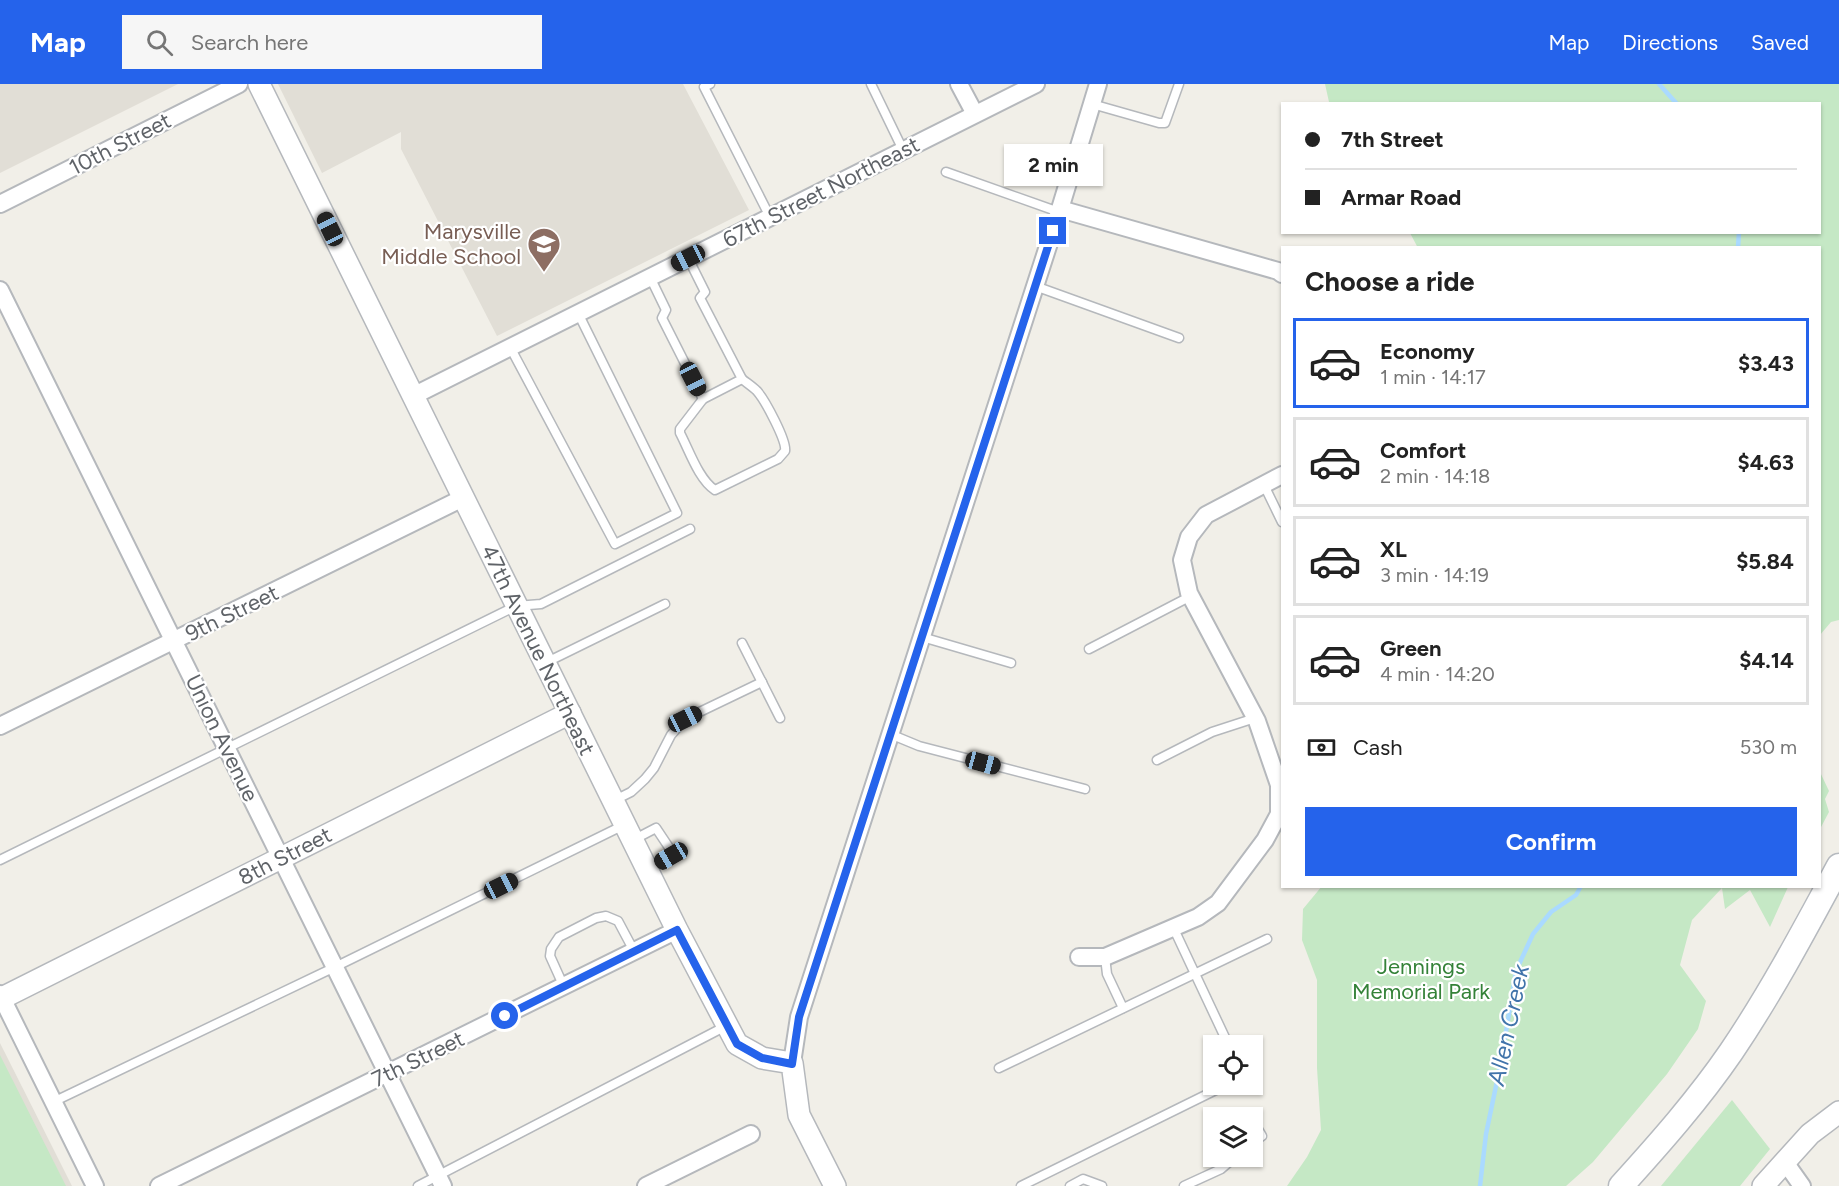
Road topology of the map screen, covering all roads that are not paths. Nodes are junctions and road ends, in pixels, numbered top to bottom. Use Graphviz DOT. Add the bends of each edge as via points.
graph roads {
  1 [pos="239,84"];
  2 [pos="259,84"];
  3 [pos="710,84"];
  4 [pos="870,84"];
  5 [pos="960,84"];
  6 [pos="1036,84"];
  7 [pos="1098,84"];
  8 [pos="1179,84"];
  9 [pos="1092,104"];
  10 [pos="975,114"];
  11 [pos="903,150"];
  12 [pos="946,172"];
  13 [pos="0,204"];
  14 [pos="1059,211"];
  15 [pos="770,217"];
  16 [pos="688,258"];
  17 [pos="1281,273"];
  18 [pos="650,277"];
  19 [pos="1035,286"];
  20 [pos="0,290"];
  21 [pos="579,313"];
  22 [pos="1179,338"];
  23 [pos="510,347"];
  24 [pos="742,379"];
  25 [pos="413,396"];
  26 [pos="703,399"];
  27 [pos="1281,476"];
  28 [pos="1264,485"];
  29 [pos="463,498"];
  30 [pos="1281,520"];
  31 [pos="690,529"];
  32 [pos="1191,596"];
  33 [pos="665,604"];
  34 [pos="516,606"];
  35 [pos="922,637"];
  36 [pos="174,642"];
  37 [pos="742,643"];
  38 [pos="1089,649"];
  39 [pos="545,663"];
  40 [pos="1011,663"];
  41 [pos="762,682"];
  42 [pos="570,713"];
  43 [pos="780,718"];
  44 [pos="1255,718"];
  45 [pos="0,726"];
  46 [pos="890,734"];
  47 [pos="227,748"];
  48 [pos="1156,760"];
  49 [pos="1085,789"];
  50 [pos="613,801"];
  51 [pos="629,833"];
  52 [pos="281,858"];
  53 [pos="0,860"];
  54 [pos="1839,866"];
  55 [pos="647,869"];
  56 [pos="1173,927"];
  57 [pos="677,930"];
  58 [pos="1267,939"];
  59 [pos="634,951"];
  60 [pos="1079,957"];
  61 [pos="1105,957"];
  62 [pos="335,968"];
  63 [pos="1195,973"];
  64 [pos="564,987"];
  65 [pos="1,997"];
  66 [pos="1123,1008"];
  67 [pos="727,1025"];
  68 [pos="1224,1035"];
  69 [pos="792,1064"];
  70 [pos="999,1068"];
  71 [pos="388,1074"];
  72 [pos="1206,1095"];
  73 [pos="53,1102"];
  74 [pos="1839,1112"];
  75 [pos="751,1134"];
  76 [pos="1785,1162"];
  77 [pos="1223,1167"];
  78 [pos="441,1181"];
  79 [pos="95,1186"];
  80 [pos="159,1186"];
  81 [pos="418,1186"];
  82 [pos="646,1186"];
  83 [pos="835,1186"];
  84 [pos="1021,1186"];
  85 [pos="1070,1186"];
  86 [pos="1102,1186"];
  87 [pos="1184,1186"];
  88 [pos="1621,1186"];
  89 [pos="1763,1186"];
  90 [pos="1802,1186"];
  1 -- 13 [label="street, 10th Street"];
  2 -- 25 [label="street, 47th Avenue Northeast"];
  3 -- 15 [label="lane" via="704,87"];
  4 -- 11 [label="lane"];
  5 -- 10 [label="street"];
  6 -- 10 [label="street, 67th Street Northeast"];
  7 -- 9 [label="street"];
  8 -- 9 [label="lane" via="1165,123"];
  9 -- 14 [label="street"];
  10 -- 11 [label="street, 67th Street Northeast"];
  11 -- 15 [label="street, 67th Street Northeast"];
  12 -- 14 [label="lane"];
  14 -- 17 [label="street"];
  14 -- 19 [label="street"];
  15 -- 16 [label="street, 67th Street Northeast"];
  16 -- 18 [label="street, 67th Street Northeast"];
  16 -- 24 [label="lane" via="705,291 700,298"];
  18 -- 21 [label="street, 67th Street Northeast"];
  18 -- 26 [label="lane" via="667,312 662,318"];
  19 -- 22 [label="lane"];
  19 -- 35 [label="street"];
  20 -- 36 [label="street, Union Avenue"];
  21 -- 23 [label="street, 67th Street Northeast"];
  21 -- 23 [label="lane" via="677,513 615,544"];
  23 -- 25 [label="street, 67th Street Northeast"];
  24 -- 26 [label="lane"];
  24 -- 26 [label="lane" via="761,396 784,441 785,451 778,459 715,490 703,478 680,434"];
  25 -- 29 [label="street, 47th Avenue Northeast"];
  27 -- 28 [label="street"];
  28 -- 30 [label="lane"];
  28 -- 32 [label="street" via="1206,515 1189,537 1182,560"];
  29 -- 34 [label="street, 47th Avenue Northeast"];
  29 -- 36 [label="street, 9th Street"];
  31 -- 34 [label="lane" via="541,604"];
  32 -- 38 [label="lane"];
  32 -- 44 [label="street"];
  33 -- 39 [label="lane"];
  34 -- 39 [label="street, 47th Avenue Northeast"];
  34 -- 47 [label="lane"];
  35 -- 40 [label="lane"];
  35 -- 46 [label="street"];
  36 -- 45 [label="street, 9th Street"];
  36 -- 47 [label="street, Union Avenue"];
  37 -- 41 [label="lane"];
  39 -- 42 [label="street, 47th Avenue Northeast"];
  41 -- 43 [label="lane"];
  41 -- 50 [label="lane" via="685,719 645,779"];
  42 -- 50 [label="street, 47th Avenue Northeast"];
  42 -- 52 [label="street, 8th Street"];
  44 -- 48 [label="lane" via="1212,732"];
  44 -- 56 [label="street" via="1279,785 1279,814 1265,840 1218,903"];
  46 -- 49 [label="lane" via="919,746"];
  46 -- 69 [label="street" via="799,1017"];
  47 -- 52 [label="street, Union Avenue"];
  47 -- 53 [label="lane"];
  50 -- 51 [label="street, 47th Avenue Northeast"];
  51 -- 55 [label="street, 47th Avenue Northeast"];
  51 -- 55 [label="lane" via="656,828 670,849 671,856"];
  51 -- 62 [label="lane"];
  52 -- 62 [label="street, Union Avenue"];
  52 -- 65 [label="street, 8th Street"];
  54 -- 88 [label="main road" via="1791,956 1731,1052 1669,1134"];
  55 -- 57 [label="street, 47th Avenue Northeast"];
  56 -- 61 [label="street"];
  56 -- 63 [label="lane"];
  57 -- 59 [label="street, 7th Street"];
  57 -- 67 [label="street, 47th Avenue Northeast"];
  58 -- 63 [label="lane"];
  59 -- 64 [label="street, 7th Street"];
  59 -- 64 [label="lane" via="618,921 606,916 596,918 559,938 551,949 550,956"];
  60 -- 61 [label="street"];
  61 -- 66 [label="lane" via="1107,974"];
  62 -- 71 [label="street, Union Avenue"];
  62 -- 73 [label="lane"];
  63 -- 66 [label="lane"];
  63 -- 68 [label="lane"];
  64 -- 71 [label="street, 7th Street"];
  65 -- 73 [label="street"];
  66 -- 70 [label="lane"];
  67 -- 69 [label="street, 47th Avenue Northeast" via="737,1044 762,1058"];
  67 -- 78 [label="lane"];
  69 -- 83 [label="street" via="799,1114"];
  71 -- 78 [label="street, Union Avenue"];
  71 -- 80 [label="street, 7th Street"];
  72 -- 84 [label="lane"];
  73 -- 79 [label="street"];
  74 -- 76 [label="street" via="1810,1134"];
  75 -- 82 [label="street"];
  76 -- 89 [label="street"];
  76 -- 90 [label="street"];
  77 -- 87 [label="lane"];
  78 -- 81 [label="lane"];
  85 -- 86 [label="lane" via="1083,1179"];
}
